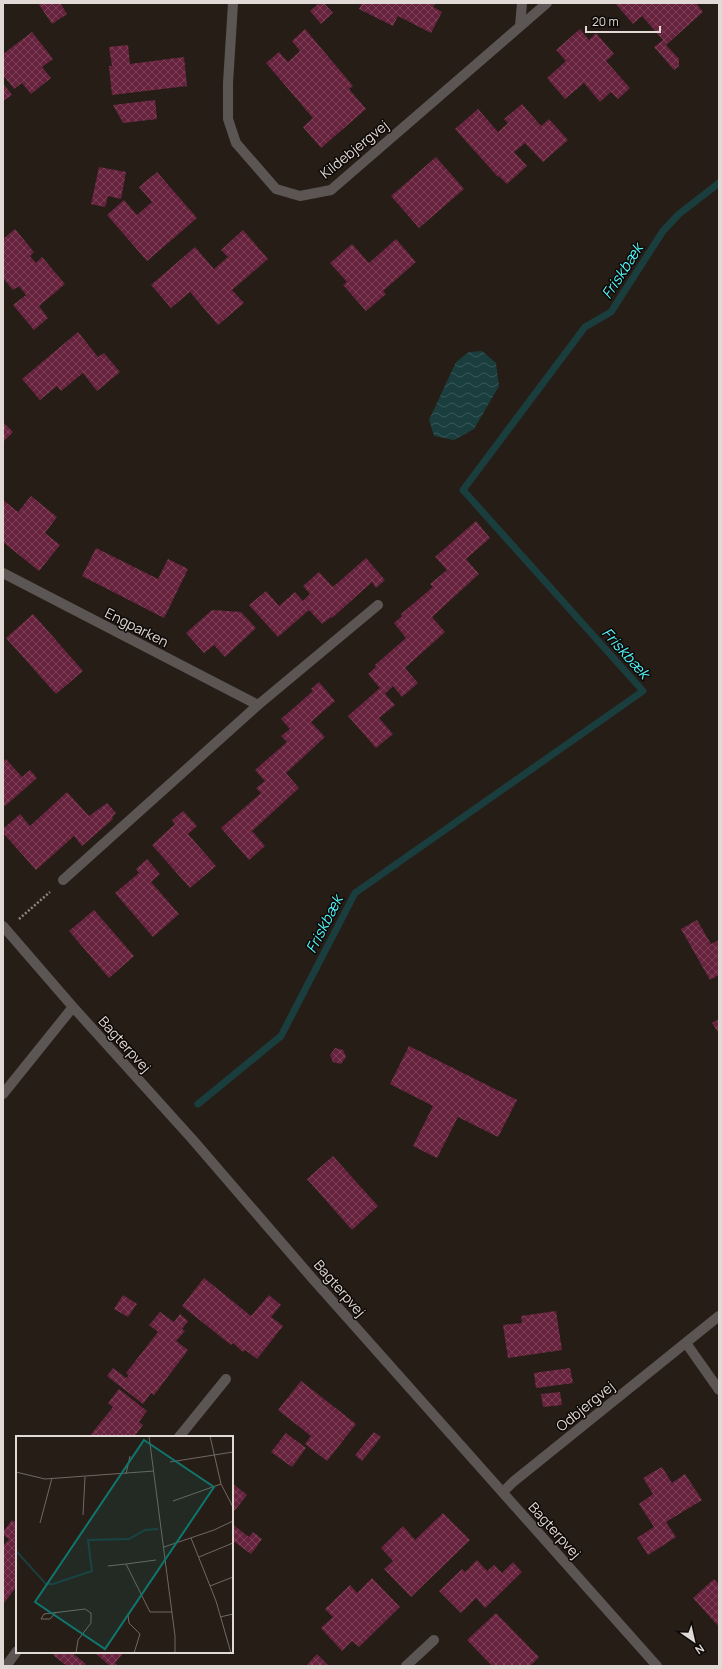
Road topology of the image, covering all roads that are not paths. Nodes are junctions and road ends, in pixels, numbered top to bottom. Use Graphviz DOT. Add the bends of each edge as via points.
graph roads {
  1 [pos="233,3"];
  2 [pos="522,3"];
  3 [pos="547,3"];
  4 [pos="520,26"];
  5 [pos="3,574"];
  6 [pos="378,605"];
  7 [pos="258,705"];
  8 [pos="63,880"];
  9 [pos="5,928"];
  10 [pos="73,1007"];
  11 [pos="3,1094"];
  12 [pos="719,1316"];
  13 [pos="686,1343"];
  14 [pos="226,1379"];
  15 [pos="719,1390"];
  16 [pos="181,1436"];
  17 [pos="503,1492"];
  18 [pos="434,1640"];
  19 [pos="16,1652"];
  20 [pos="6,1666"];
  21 [pos="406,1666"];
  22 [pos="657,1666"];
  1 -- 4 [label="street, Kildebjergvej" via="228,119 236,143 276,190 300,196 331,190"];
  2 -- 4 [label="street"];
  3 -- 4 [label="street, Kildebjergvej"];
  5 -- 7 [label="street, Engparken"];
  6 -- 7 [label="street"];
  7 -- 8 [label="street"];
  9 -- 10 [label="street, Bagterpvej"];
  10 -- 11 [label="street"];
  10 -- 17 [label="street, Bagterpvej"];
  12 -- 13 [label="street, Odbjergvej"];
  13 -- 15 [label="street"];
  13 -- 17 [label="street, Odbjergvej"];
  14 -- 16 [label="street"];
  17 -- 22 [label="street, Bagterpvej"];
  18 -- 21 [label="street"];
  19 -- 20 [label="street"];
}
